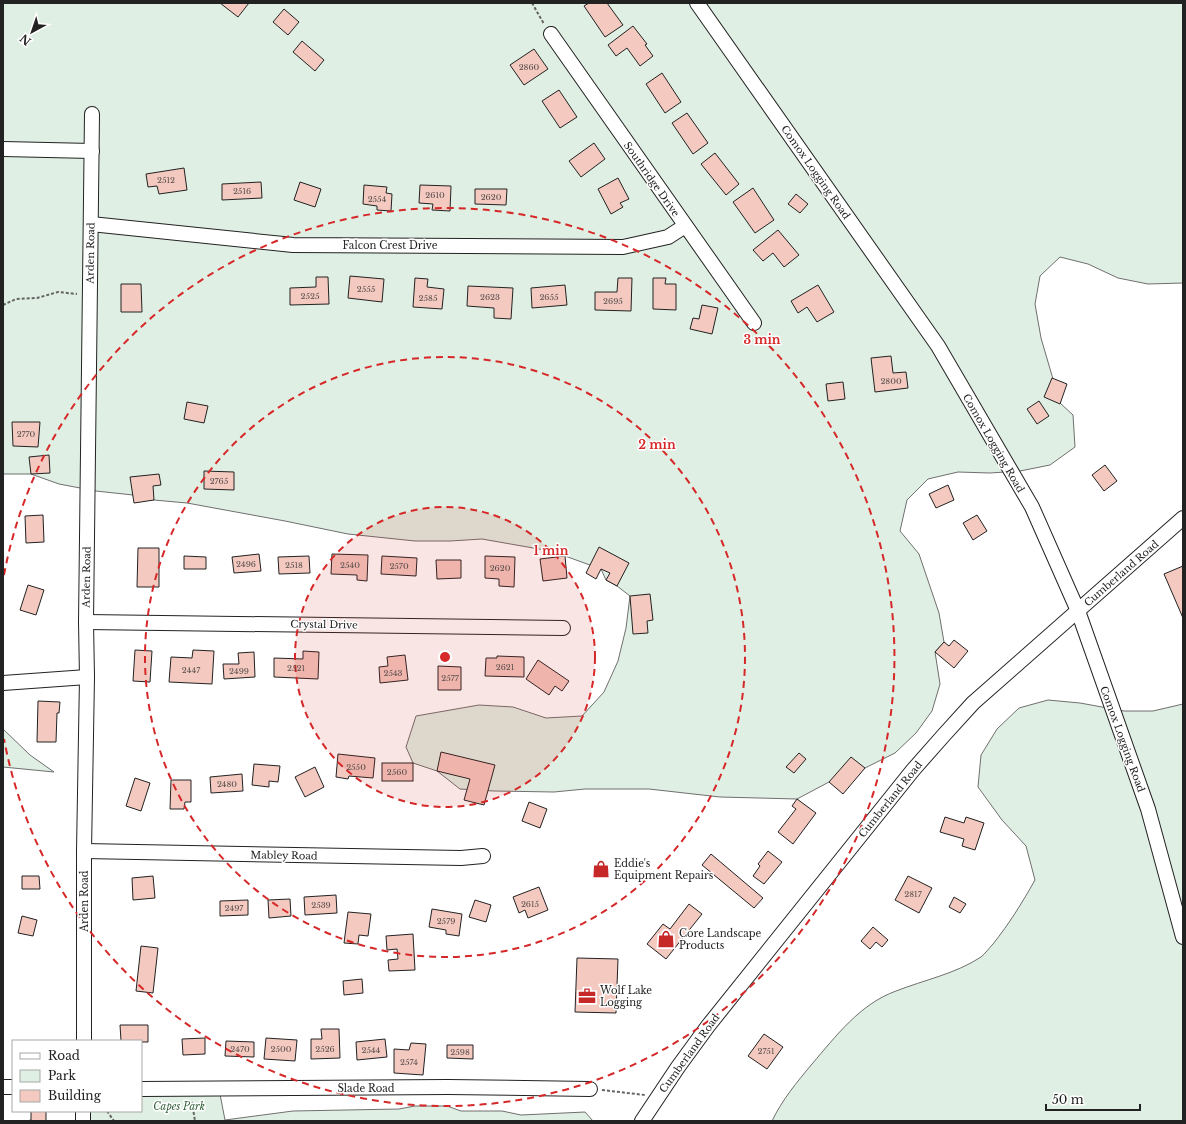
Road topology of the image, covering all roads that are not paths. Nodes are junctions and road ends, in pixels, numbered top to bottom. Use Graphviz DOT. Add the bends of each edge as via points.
graph roads {
  1 [pos="697,3"];
  2 [pos="551,34"];
  3 [pos="92,114"];
  4 [pos="3,149"];
  5 [pos="92,151"];
  6 [pos="91,224"];
  7 [pos="685,226"];
  8 [pos="754,323"];
  9 [pos="1183,518"];
  10 [pos="1078,611"];
  11 [pos="86,622"];
  12 [pos="562,628"];
  13 [pos="87,677"];
  14 [pos="3,682"];
  15 [pos="84,851"];
  16 [pos="483,856"];
  17 [pos="1183,937"];
  18 [pos="84,1040"];
  19 [pos="142,1089"];
  20 [pos="590,1089"];
  21 [pos="642,1121"];
  1 -- 10 [label="street, Comox Logging Road" via="938,346 1032,507"];
  2 -- 7 [label="street, Southridge Drive"];
  3 -- 5 [label="street, Arden Road"];
  4 -- 5 [label="street"];
  5 -- 6 [label="street, Arden Road"];
  6 -- 7 [label="street, Falcon Crest Drive" via="293,245 623,247 668,237"];
  6 -- 11 [label="street, Arden Road"];
  7 -- 8 [label="street, Southridge Drive"];
  9 -- 10 [label="street, Cumberland Road"];
  10 -- 17 [label="street, Comox Logging Road" via="1148,809"];
  10 -- 21 [label="street, Cumberland Road" via="973,703 913,770 708,1026"];
  11 -- 12 [label="street, Crystal Drive"];
  11 -- 13 [label="street, Arden Road"];
  13 -- 14 [label="street"];
  13 -- 15 [label="street, Arden Road"];
  15 -- 16 [label="street, Mabley Road" via="461,858"];
  15 -- 18 [label="street, Arden Road"];
  19 -- 20 [label="street, Slade Road"];
}
